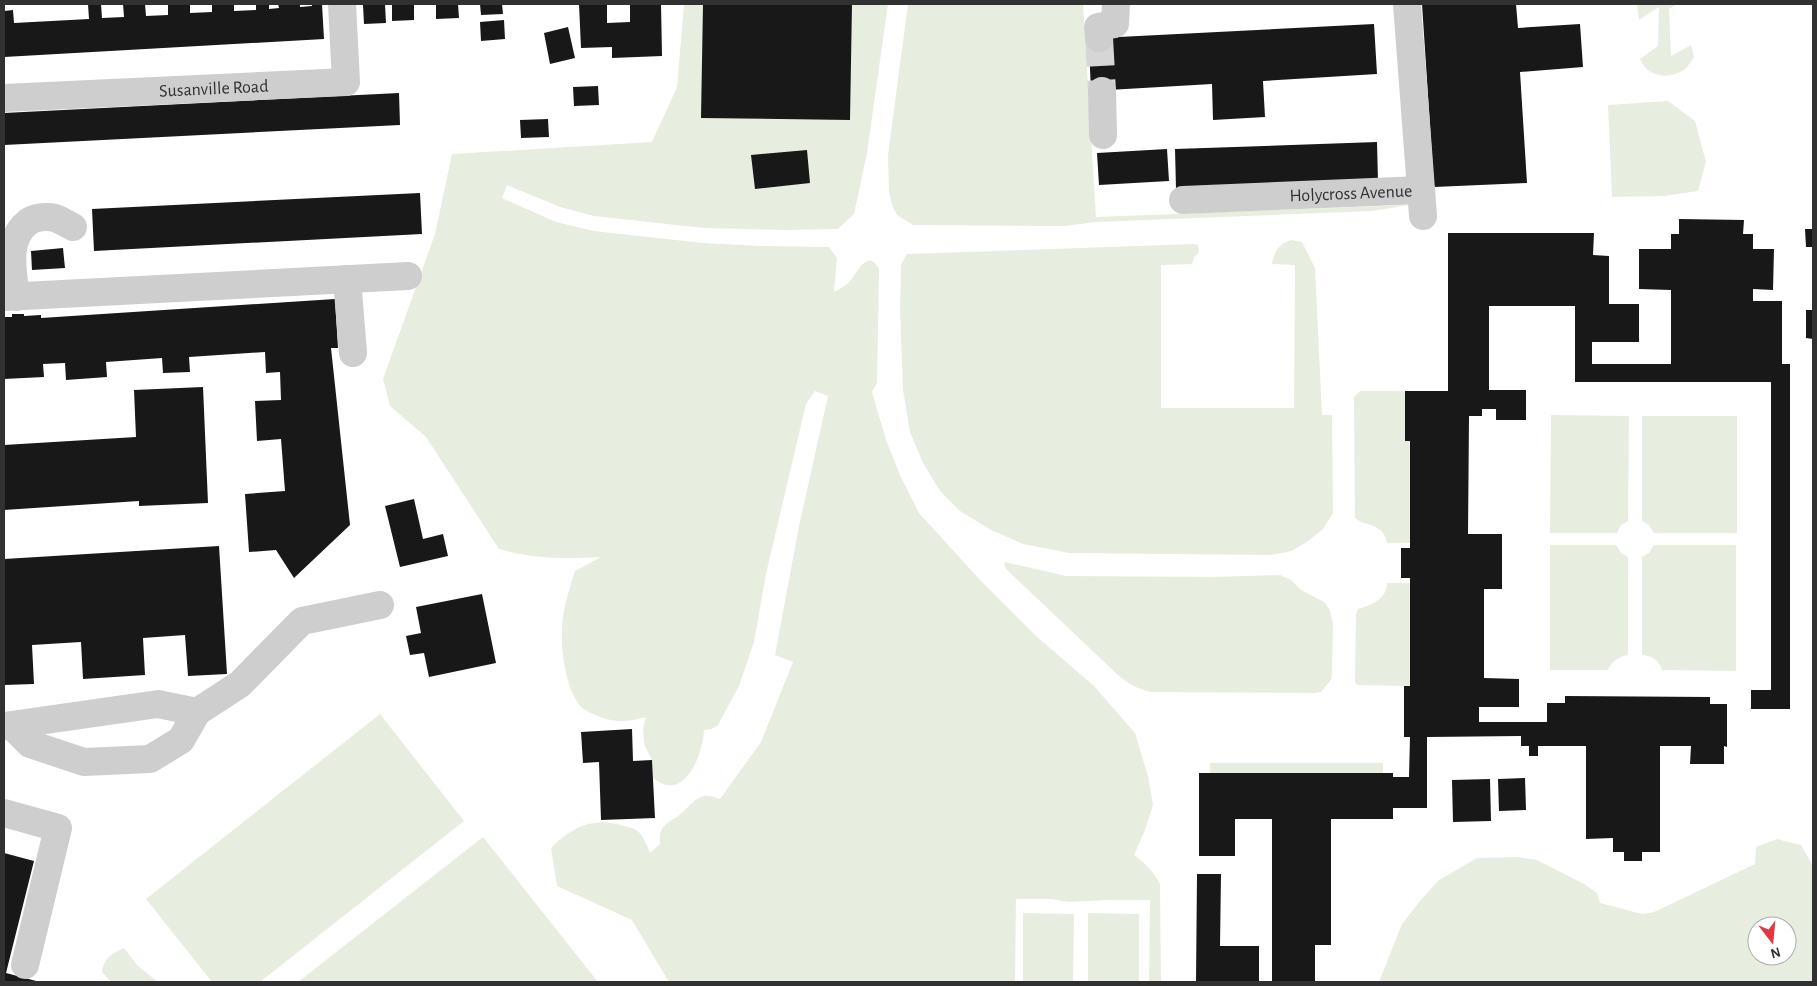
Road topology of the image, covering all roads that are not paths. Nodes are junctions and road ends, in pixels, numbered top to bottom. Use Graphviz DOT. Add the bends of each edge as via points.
graph roads {
  1 [pos="342,4"];
  2 [pos="1116,4"];
  3 [pos="1407,4"];
  4 [pos="1099,38"];
  5 [pos="1102,90"];
  6 [pos="4,98"];
  7 [pos="1102,135"];
  8 [pos="1183,200"];
  9 [pos="73,227"];
  10 [pos="408,276"];
  11 [pos="347,279"];
  12 [pos="10,297"];
  13 [pos="353,353"];
  14 [pos="380,605"];
  15 [pos="197,712"];
  16 [pos="8,726"];
  17 [pos="4,813"];
  18 [pos="25,965"];
  1 -- 6 [label="street, Susanville Road" via="346,82"];
  2 -- 4 [label="street" via="1115,24 1098,26"];
  3 -- 8 [label="street, Holycross Avenue" via="1422,203"];
  5 -- 7 [label="street"];
  9 -- 12 [label="street" via="54,218 35,218 26,224 15,238"];
  10 -- 11 [label="street"];
  11 -- 12 [label="street"];
  11 -- 13 [label="street"];
  14 -- 15 [label="street" via="302,621 240,684"];
  15 -- 16 [label="street" via="158,704"];
  15 -- 16 [label="street" via="181,740 150,759 84,762 30,744"];
  17 -- 18 [label="street" via="58,828"];
}
